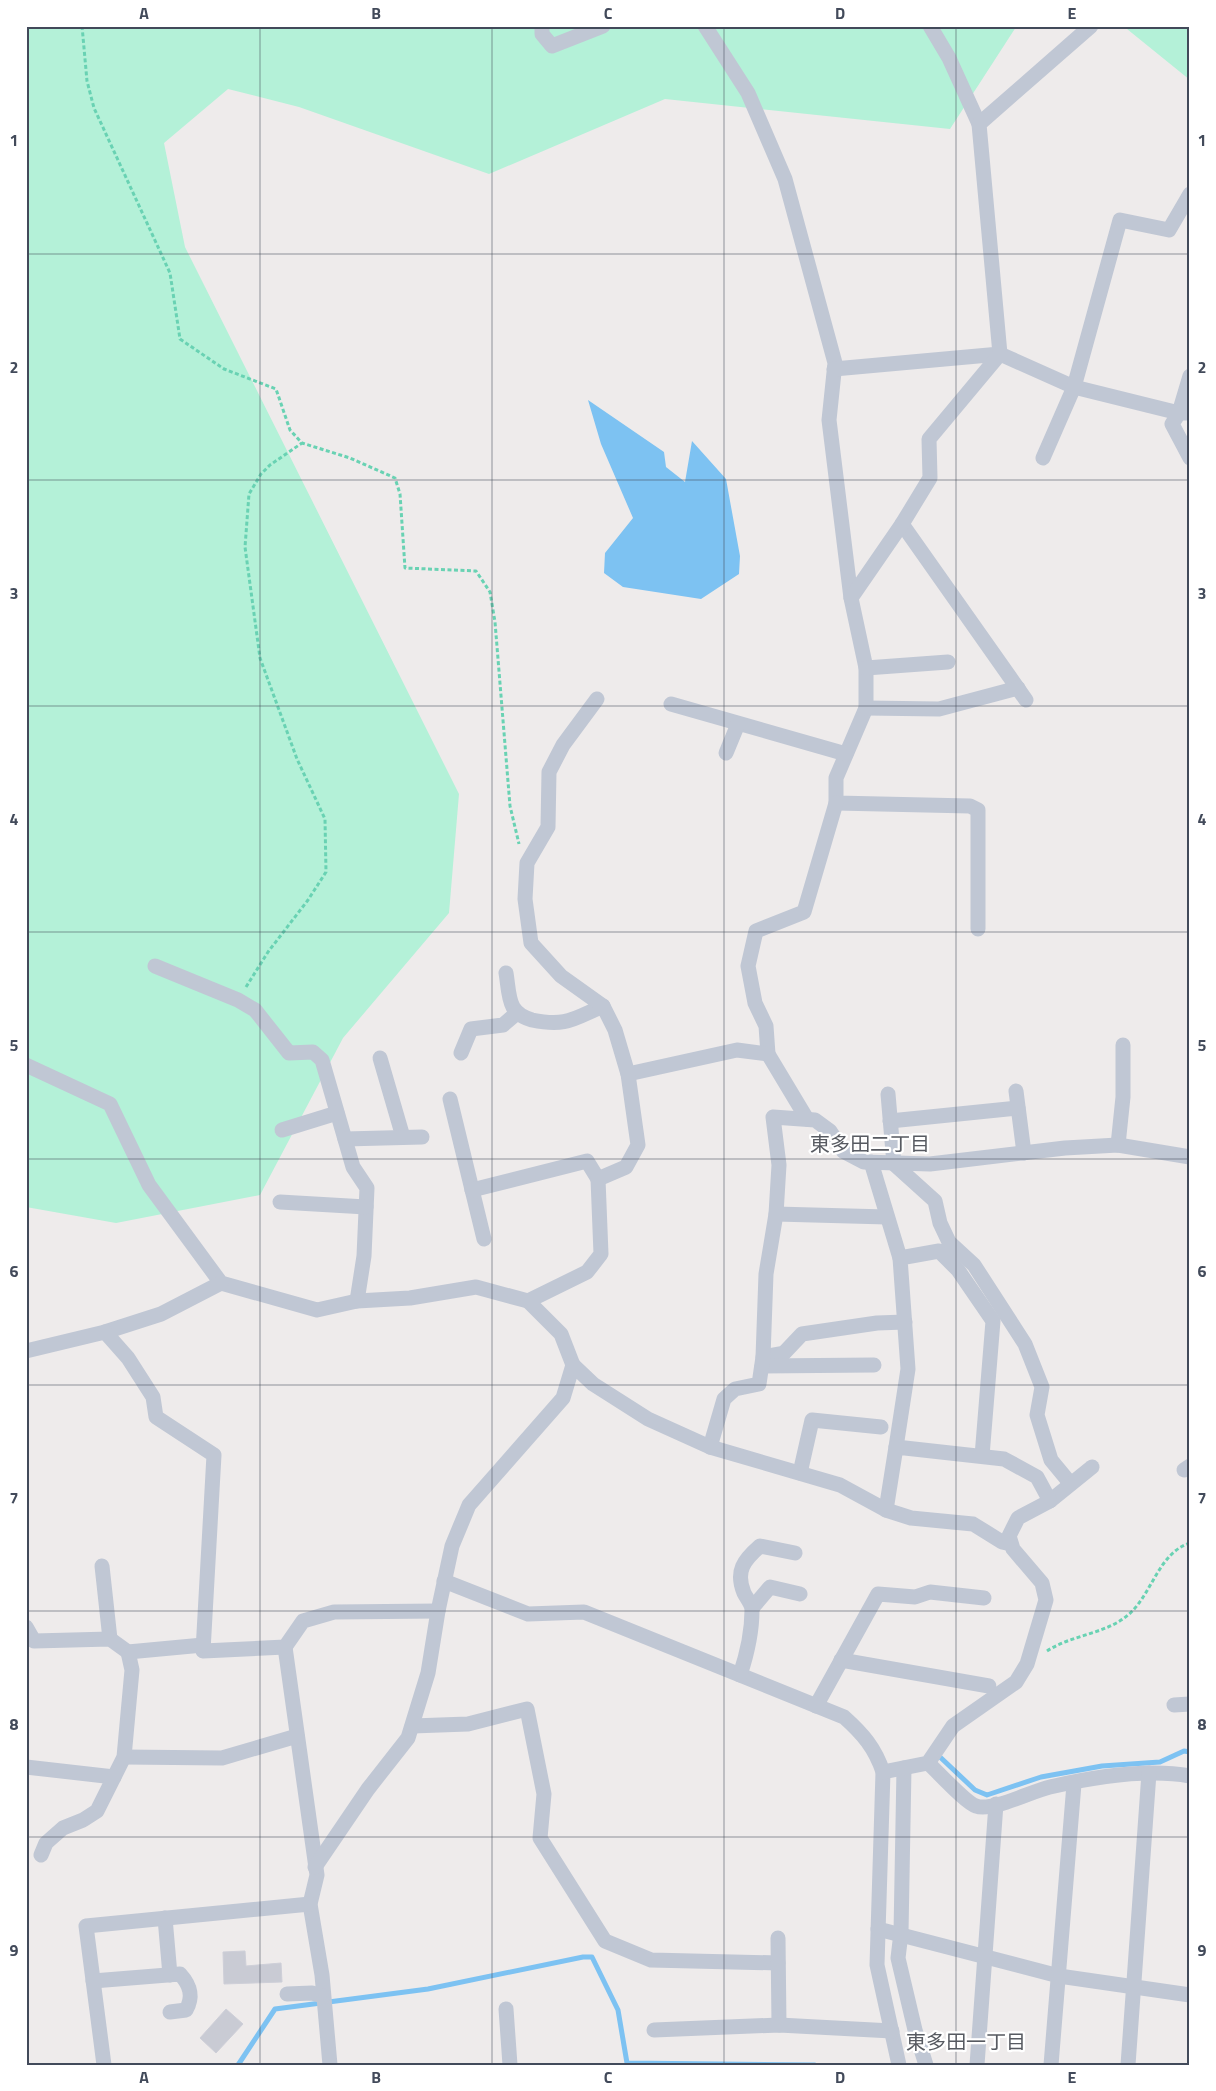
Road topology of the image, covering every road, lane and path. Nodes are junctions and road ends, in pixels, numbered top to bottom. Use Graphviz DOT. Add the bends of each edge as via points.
graph roads {
  1 [pos="82,26"];
  2 [pos="542,26"];
  3 [pos="603,26"];
  4 [pos="705,26"];
  5 [pos="930,26"];
  6 [pos="1091,26"];
  7 [pos="979,124"];
  8 [pos="1190,194"];
  9 [pos="1000,354"];
  10 [pos="834,369"];
  11 [pos="1190,376"];
  12 [pos="1074,387"];
  13 [pos="1185,413"];
  14 [pos="302,443"];
  15 [pos="1042,458"];
  16 [pos="1190,458"];
  17 [pos="902,524"];
  18 [pos="851,598"];
  19 [pos="948,662"];
  20 [pos="866,668"];
  21 [pos="597,699"];
  22 [pos="671,704"];
  23 [pos="866,708"];
  24 [pos="738,724"];
  25 [pos="726,753"];
  26 [pos="846,754"];
  27 [pos="836,803"];
  28 [pos="527,863"];
  29 [pos="978,929"];
  30 [pos="155,966"];
  31 [pos="506,973"];
  32 [pos="238,1000"];
  33 [pos="602,1006"];
  34 [pos="517,1012"];
  35 [pos="1123,1045"];
  36 [pos="460,1053"];
  37 [pos="768,1054"];
  38 [pos="380,1058"];
  39 [pos="26,1065"];
  40 [pos="628,1074"];
  41 [pos="1016,1092"];
  42 [pos="888,1094"];
  43 [pos="450,1099"];
  44 [pos="1018,1108"];
  45 [pos="337,1113"];
  46 [pos="807,1119"];
  47 [pos="890,1121"];
  48 [pos="282,1130"];
  49 [pos="403,1137"];
  50 [pos="422,1137"];
  51 [pos="344,1139"];
  52 [pos="1118,1145"];
  53 [pos="1024,1153"];
  54 [pos="1190,1157"];
  55 [pos="871,1162"];
  56 [pos="894,1164"];
  57 [pos="598,1179"];
  58 [pos="472,1190"];
  59 [pos="280,1202"];
  60 [pos="366,1208"];
  61 [pos="776,1214"];
  62 [pos="887,1216"];
  63 [pos="484,1239"];
  64 [pos="900,1258"];
  65 [pos="220,1283"];
  66 [pos="357,1301"];
  67 [pos="528,1301"];
  68 [pos="905,1322"];
  69 [pos="105,1332"];
  70 [pos="26,1350"];
  71 [pos="762,1361"];
  72 [pos="573,1365"];
  73 [pos="874,1365"];
  74 [pos="881,1426"];
  75 [pos="710,1447"];
  76 [pos="896,1447"];
  77 [pos="982,1456"];
  78 [pos="1092,1467"];
  79 [pos="800,1473"];
  80 [pos="1070,1483"];
  81 [pos="1050,1501"];
  82 [pos="886,1510"];
  83 [pos="1190,1543"];
  84 [pos="1012,1544"];
  85 [pos="795,1553"];
  86 [pos="102,1566"];
  87 [pos="444,1581"];
  88 [pos="800,1594"];
  89 [pos="984,1598"];
  90 [pos="753,1608"];
  91 [pos="438,1611"];
  92 [pos="26,1627"];
  93 [pos="110,1639"];
  94 [pos="203,1645"];
  95 [pos="285,1647"];
  96 [pos="128,1652"];
  97 [pos="842,1660"];
  98 [pos="1027,1664"];
  99 [pos="740,1675"];
  100 [pos="989,1686"];
  101 [pos="1190,1704"];
  102 [pos="1174,1705"];
  103 [pos="816,1706"];
  104 [pos="412,1726"];
  105 [pos="297,1736"];
  106 [pos="124,1757"];
  107 [pos="928,1763"];
  108 [pos="26,1767"];
  109 [pos="904,1768"];
  110 [pos="883,1772"];
  111 [pos="1149,1773"];
  112 [pos="1190,1776"];
  113 [pos="114,1777"];
  114 [pos="1074,1784"];
  115 [pos="996,1804"];
  116 [pos="41,1855"];
  117 [pos="315,1867"];
  118 [pos="310,1904"];
  119 [pos="165,1918"];
  120 [pos="878,1929"];
  121 [pos="901,1933"];
  122 [pos="778,1938"];
  123 [pos="985,1957"];
  124 [pos="778,1963"];
  125 [pos="170,1975"];
  126 [pos="1059,1976"];
  127 [pos="93,1981"];
  128 [pos="1134,1987"];
  129 [pos="287,1994"];
  130 [pos="1190,1995"];
  131 [pos="323,1996"];
  132 [pos="506,2009"];
  133 [pos="170,2012"];
  134 [pos="779,2025"];
  135 [pos="654,2030"];
  136 [pos="892,2031"];
  137 [pos="104,2065"];
  138 [pos="330,2065"];
  139 [pos="510,2065"];
  140 [pos="899,2065"];
  141 [pos="926,2065"];
  142 [pos="977,2065"];
  143 [pos="1051,2065"];
  144 [pos="1128,2065"];
  1 -- 14 [label="path" via="87,81 94,108 170,273 180,339 224,369 276,389 290,430"];
  2 -- 3 [label="street" via="542,34 552,46"];
  4 -- 10 [label="street" via="748,93 785,180"];
  5 -- 7 [label="street" via="949,58"];
  6 -- 7 [label="street"];
  7 -- 9 [label="street"];
  8 -- 12 [label="street" via="1169,230 1120,220"];
  9 -- 10 [label="street"];
  9 -- 12 [label="street"];
  9 -- 17 [label="street" via="930,439 930,478"];
  10 -- 18 [label="street" via="829,420"];
  11 -- 13 [label="street"];
  12 -- 13 [label="street"];
  12 -- 15 [label="street"];
  13 -- 16 [label="street" via="1172,424"];
  14 -- 28 [label="path" via="350,458 395,478 400,494 405,568 476,572 490,592 510,806 521,852"];
  14 -- 32 [label="path" via="260,474 249,494 245,547 260,658 297,758 325,819 326,872"];
  17 -- 18 [label="street"];
  17 -- 23 [label="street" via="1022,694 938,709"];
  18 -- 20 [label="street"];
  19 -- 20 [label="street"];
  20 -- 23 [label="street"];
  21 -- 28 [label="street" via="563,745 549,772 548,827"];
  22 -- 24 [label="street"];
  23 -- 26 [label="street"];
  24 -- 25 [label="street"];
  24 -- 26 [label="street"];
  26 -- 27 [label="street" via="836,778"];
  27 -- 29 [label="street" via="970,806 978,810"];
  27 -- 37 [label="street" via="804,912 756,931 748,966 755,1003 766,1026"];
  28 -- 33 [label="street" via="525,899 531,942 562,976"];
  30 -- 32 [label="street"];
  31 -- 34 [label="street" via="512,1005"];
  32 -- 45 [label="street" via="255,1010 289,1053 313,1052 322,1060"];
  33 -- 34 [label="street" via="554,1024 527,1018"];
  33 -- 40 [label="street" via="615,1030"];
  34 -- 36 [label="street" via="504,1025 471,1029"];
  35 -- 52 [label="street" via="1123,1097"];
  37 -- 40 [label="street" via="737,1050"];
  37 -- 46 [label="street"];
  38 -- 49 [label="street"];
  39 -- 65 [label="street" via="110,1104 148,1185"];
  40 -- 57 [label="street" via="638,1145 626,1167"];
  41 -- 44 [label="street"];
  42 -- 47 [label="street"];
  43 -- 58 [label="street"];
  44 -- 47 [label="street"];
  44 -- 53 [label="street"];
  45 -- 48 [label="street"];
  45 -- 51 [label="street"];
  46 -- 55 [label="street" via="816,1120 830,1131 843,1151 864,1162"];
  46 -- 61 [label="street" via="773,1117 779,1165"];
  47 -- 56 [label="street"];
  49 -- 50 [label="street"];
  49 -- 51 [label="street"];
  51 -- 60 [label="street" via="353,1167 367,1188"];
  52 -- 53 [label="street"];
  52 -- 54 [label="street"];
  53 -- 56 [label="street" via="930,1164"];
  55 -- 56 [label="street"];
  55 -- 62 [label="street"];
  56 -- 80 [label="street" via="935,1201 949,1242 974,1265 1025,1344 1042,1387 1037,1415 1051,1460"];
  57 -- 58 [label="street" via="587,1161"];
  57 -- 67 [label="street" via="601,1254 587,1272"];
  58 -- 63 [label="street"];
  59 -- 60 [label="street"];
  60 -- 66 [label="street" via="364,1256"];
  61 -- 62 [label="street"];
  61 -- 71 [label="street" via="766,1274"];
  62 -- 64 [label="street"];
  64 -- 68 [label="street"];
  64 -- 77 [label="street" via="939,1251 958,1270 993,1321"];
  65 -- 66 [label="street" via="317,1310"];
  65 -- 69 [label="street" via="161,1314"];
  66 -- 67 [label="street" via="410,1298 476,1287"];
  67 -- 72 [label="street" via="561,1334"];
  68 -- 71 [label="street" via="802,1334 784,1353"];
  68 -- 76 [label="street" via="908,1370"];
  69 -- 70 [label="street"];
  69 -- 94 [label="street" via="128,1358 153,1397 156,1417 214,1454"];
  71 -- 73 [label="street"];
  71 -- 75 [label="street" via="759,1384 734,1389 724,1399"];
  72 -- 75 [label="street" via="593,1384 648,1418"];
  72 -- 87 [label="street" via="563,1398 469,1505 452,1546"];
  74 -- 79 [label="street" via="812,1420"];
  75 -- 79 [label="street"];
  76 -- 77 [label="street"];
  76 -- 82 [label="street"];
  77 -- 81 [label="street" via="1004,1460 1037,1478"];
  78 -- 80 [label="street"];
  79 -- 82 [label="street" via="840,1485"];
  80 -- 81 [label="street"];
  81 -- 84 [label="street" via="1018,1518 1009,1536"];
  82 -- 84 [label="street" via="911,1518 973,1524 1002,1542"];
  83 -- 98 [label="path" via="1163,1563 1144,1599 1120,1620 1061,1642"];
  84 -- 98 [label="street" via="1042,1583 1046,1600"];
  85 -- 90 [label="street" via="760,1546 744,1561 741,1570 744,1592"];
  86 -- 93 [label="street"];
  87 -- 91 [label="street"];
  87 -- 99 [label="street" via="528,1614 584,1612"];
  88 -- 90 [label="street" via="770,1587"];
  89 -- 97 [label="street" via="930,1592 916,1597 878,1594"];
  90 -- 99 [label="street" via="749,1649"];
  91 -- 95 [label="street" via="334,1612 303,1621"];
  91 -- 104 [label="street" via="428,1673"];
  92 -- 93 [label="street" via="34,1641"];
  93 -- 96 [label="street"];
  94 -- 95 [label="street" via="203,1651"];
  94 -- 96 [label="street"];
  95 -- 105 [label="street"];
  96 -- 106 [label="street" via="132,1670"];
  97 -- 100 [label="street"];
  97 -- 103 [label="street"];
  98 -- 107 [label="street" via="1016,1682 953,1726"];
  99 -- 103 [label="street"];
  101 -- 102 [label="street"];
  103 -- 110 [label="street" via="844,1717 866,1737"];
  104 -- 117 [label="street" via="408,1738 368,1789"];
  104 -- 124 [label="street" via="468,1724 527,1709 544,1794 540,1838 605,1941 651,1960"];
  105 -- 106 [label="street" via="222,1758"];
  105 -- 117 [label="street"];
  106 -- 113 [label="street"];
  107 -- 109 [label="street"];
  107 -- 115 [label="street" via="975,1806 986,1808"];
  108 -- 113 [label="street"];
  109 -- 110 [label="street"];
  109 -- 121 [label="street"];
  110 -- 120 [label="street"];
  111 -- 112 [label="street"];
  111 -- 114 [label="street"];
  111 -- 128 [label="street"];
  113 -- 116 [label="street" via="97,1811 63,1828 46,1844"];
  114 -- 115 [label="street" via="1050,1787"];
  114 -- 126 [label="street"];
  115 -- 123 [label="street"];
  117 -- 118 [label="street"];
  118 -- 119 [label="street"];
  118 -- 131 [label="street"];
  119 -- 125 [label="street"];
  119 -- 127 [label="street" via="86,1926"];
  120 -- 121 [label="street"];
  120 -- 136 [label="street" via="877,1965"];
  121 -- 123 [label="street"];
  121 -- 141 [label="street" via="898,1958"];
  122 -- 124 [label="street"];
  123 -- 126 [label="street"];
  123 -- 142 [label="street"];
  124 -- 134 [label="street"];
  125 -- 127 [label="street"];
  125 -- 133 [label="street" via="180,1974 189,1984 191,2001 186,2010"];
  126 -- 128 [label="street"];
  126 -- 143 [label="street"];
  127 -- 137 [label="street"];
  128 -- 130 [label="street"];
  128 -- 144 [label="street"];
  129 -- 131 [label="street"];
  131 -- 138 [label="street"];
  132 -- 139 [label="street"];
  134 -- 135 [label="street"];
  134 -- 136 [label="street"];
  136 -- 140 [label="street"];
}
